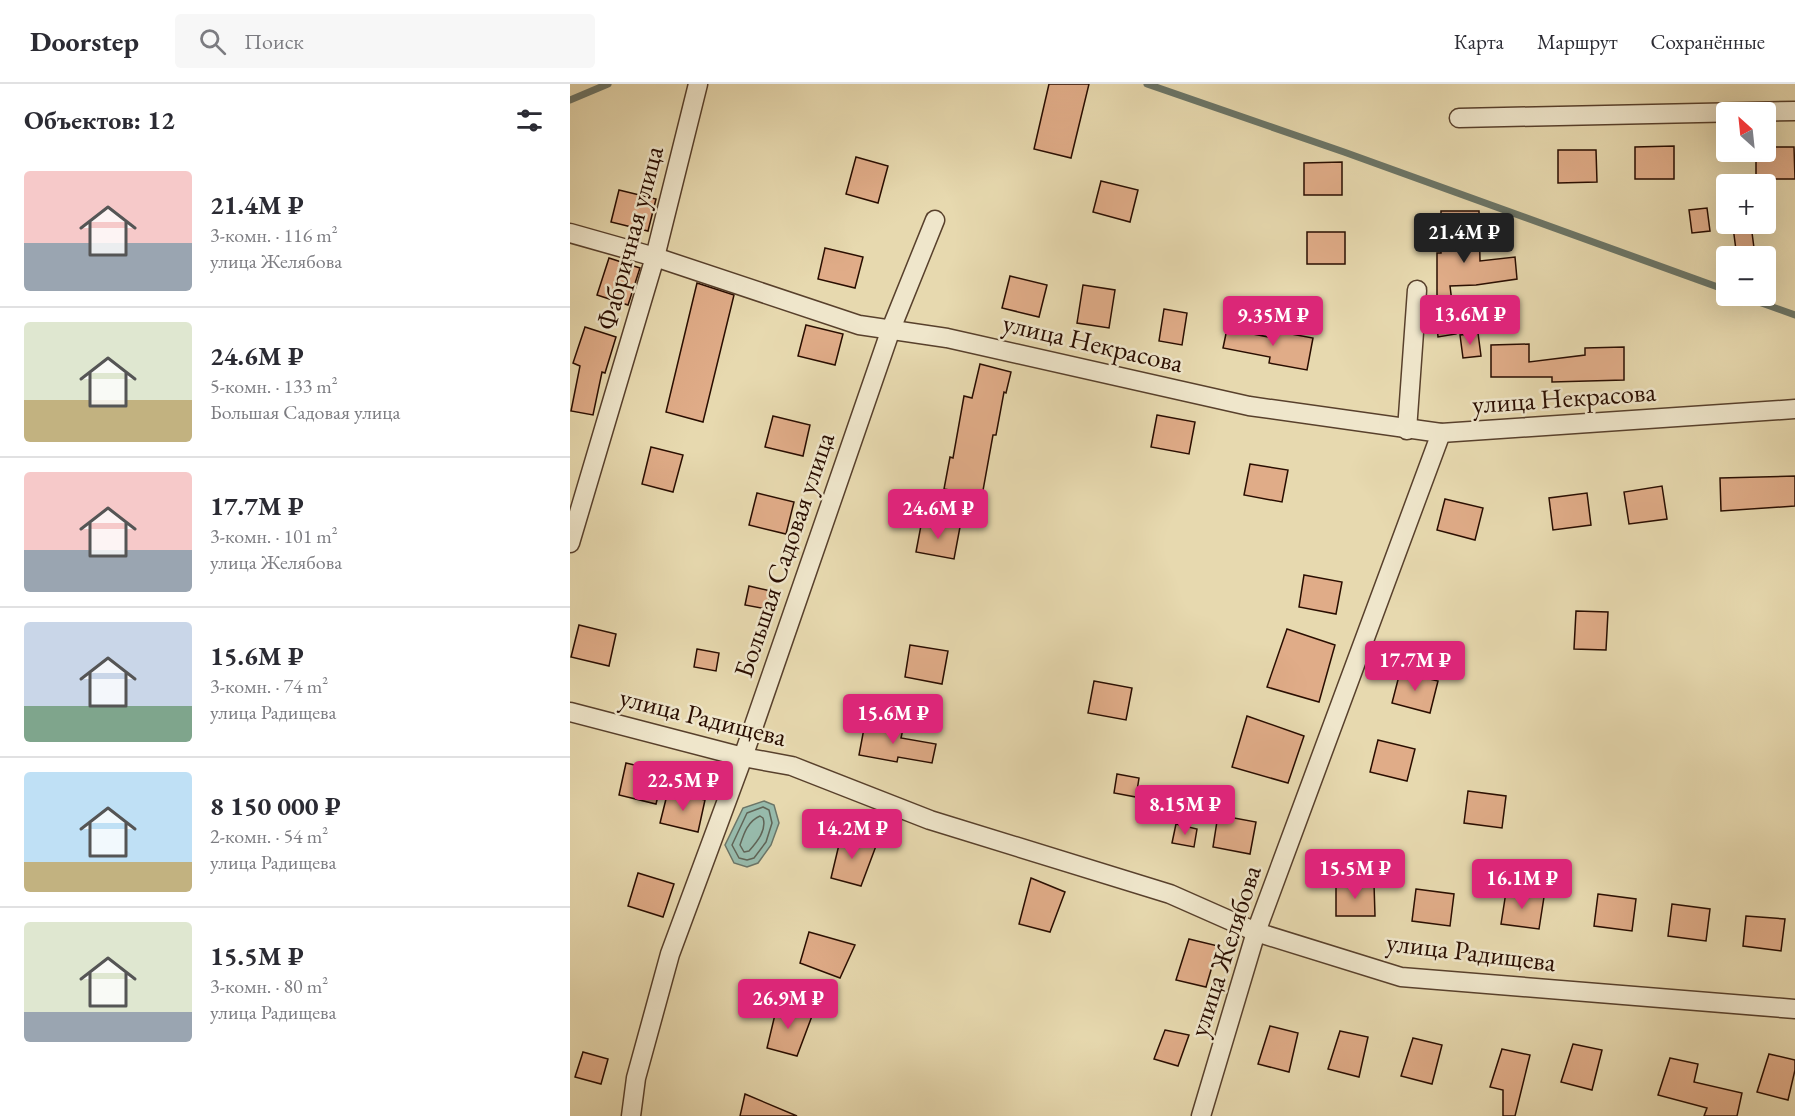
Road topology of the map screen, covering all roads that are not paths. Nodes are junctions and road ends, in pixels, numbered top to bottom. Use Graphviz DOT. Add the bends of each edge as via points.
graph roads {
  1 [pos="698,84"];
  2 [pos="1795,111"];
  3 [pos="1459,118"];
  4 [pos="935,220"];
  5 [pos="570,233"];
  6 [pos="655,257"];
  7 [pos="1417,290"];
  8 [pos="891,329"];
  9 [pos="1795,409"];
  10 [pos="1407,430"];
  11 [pos="1441,433"];
  12 [pos="570,543"];
  13 [pos="570,712"];
  14 [pos="743,758"];
  15 [pos="1256,932"];
  16 [pos="1795,1009"];
  17 [pos="631,1116"];
  18 [pos="1201,1116"];
  1 -- 6 [label="street, Фабричная улица"];
  2 -- 3 [label="street"];
  4 -- 8 [label="street, Большая Садовая улица"];
  5 -- 6 [label="street, улица Некрасова"];
  6 -- 8 [label="street, улица Некрасова" via="859,325"];
  6 -- 12 [label="street, Фабричная улица"];
  7 -- 10 [label="street"];
  8 -- 10 [label="street, улица Некрасова" via="1249,406"];
  8 -- 14 [label="street, Большая Садовая улица"];
  9 -- 11 [label="street, улица Некрасова"];
  10 -- 11 [label="street, улица Некрасова"];
  11 -- 15 [label="street, улица Желябова"];
  13 -- 14 [label="street, улица Радищева"];
  14 -- 15 [label="street, улица Радищева" via="792,766 930,820 1170,894"];
  14 -- 17 [label="street, Большая Садовая улица" via="670,954 636,1078"];
  15 -- 16 [label="street, улица Радищева" via="1401,977"];
  15 -- 18 [label="street, улица Желябова"];
}
